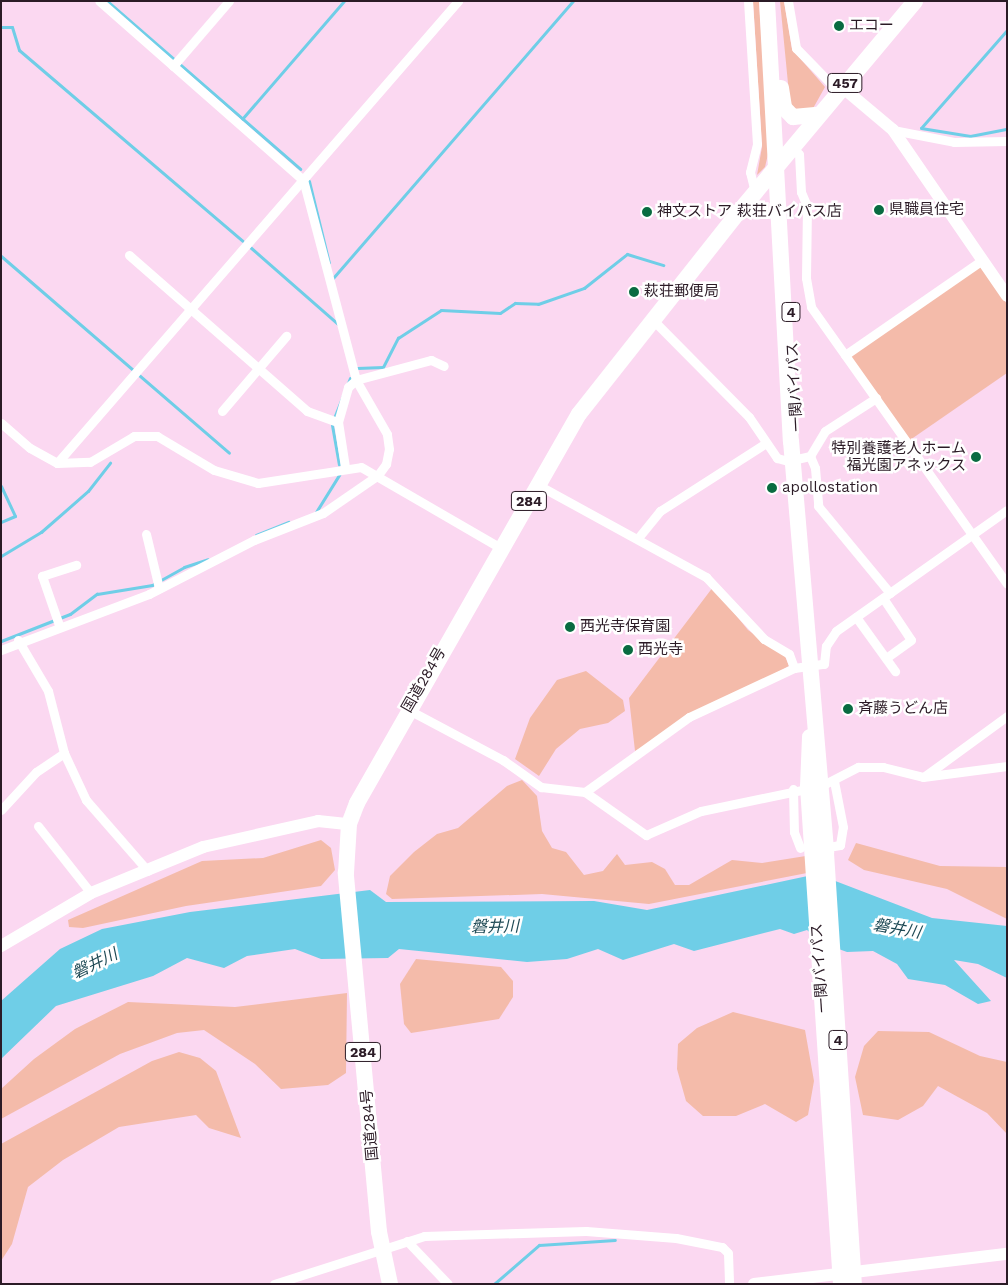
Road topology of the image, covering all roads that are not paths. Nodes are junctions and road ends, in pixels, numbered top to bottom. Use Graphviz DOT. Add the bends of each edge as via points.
graph roads {
  1 [pos="99,1"];
  2 [pos="230,1"];
  3 [pos="458,1"];
  4 [pos="748,1"];
  5 [pos="767,1"];
  6 [pos="773,1"];
  7 [pos="788,1"];
  8 [pos="915,1"];
  9 [pos="173,66"];
  10 [pos="840,89"];
  11 [pos="818,115"];
  12 [pos="893,130"];
  13 [pos="1007,141"];
  14 [pos="792,148"];
  15 [pos="777,166"];
  16 [pos="303,180"];
  17 [pos="755,192"];
  18 [pos="129,255"];
  19 [pos="982,260"];
  20 [pos="1007,296"];
  21 [pos="190,310"];
  22 [pos="652,319"];
  23 [pos="286,336"];
  24 [pos="845,355"];
  25 [pos="444,366"];
  26 [pos="258,368"];
  27 [pos="356,380"];
  28 [pos="876,398"];
  29 [pos="222,411"];
  30 [pos="338,422"];
  31 [pos="1,423"];
  32 [pos="766,443"];
  33 [pos="803,458"];
  34 [pos="58,463"];
  35 [pos="346,467"];
  36 [pos="378,475"];
  37 [pos="538,485"];
  38 [pos="1007,510"];
  39 [pos="146,534"];
  40 [pos="972,535"];
  41 [pos="638,538"];
  42 [pos="501,548"];
  43 [pos="76,565"];
  44 [pos="1007,584"];
  45 [pos="159,588"];
  46 [pos="886,596"];
  47 [pos="856,617"];
  48 [pos="59,625"];
  49 [pos="18,640"];
  50 [pos="1,650"];
  51 [pos="886,658"];
  52 [pos="811,666"];
  53 [pos="794,668"];
  54 [pos="895,671"];
  55 [pos="407,709"];
  56 [pos="1007,716"];
  57 [pos="64,753"];
  58 [pos="1007,766"];
  59 [pos="922,777"];
  60 [pos="814,786"];
  61 [pos="585,792"];
  62 [pos="1,810"];
  63 [pos="349,824"];
  64 [pos="38,826"];
  65 [pos="818,850"];
  66 [pos="148,871"];
  67 [pos="91,893"];
  68 [pos="1,946"];
  69 [pos="407,1241"];
  70 [pos="383,1250"];
  71 [pos="1007,1254"];
  72 [pos="847,1277"];
  73 [pos="274,1284"];
  74 [pos="390,1284"];
  75 [pos="448,1284"];
  76 [pos="729,1284"];
  77 [pos="754,1284"];
  1 -- 9 [label="street"];
  2 -- 9 [label="street"];
  3 -- 16 [label="street"];
  4 -- 17 [label="street" via="757,144 750,179"];
  5 -- 15 [label="highway, 一関バイパス / 4"];
  6 -- 11 [label="highway" via="784,108 801,119"];
  7 -- 10 [label="street" via="796,48"];
  8 -- 10 [label="highway, 457"];
  9 -- 16 [label="street"];
  10 -- 11 [label="highway, 457"];
  10 -- 12 [label="street"];
  11 -- 14 [label="highway, 457"];
  12 -- 13 [label="street" via="954,142"];
  12 -- 19 [label="street"];
  14 -- 15 [label="highway, 457"];
  14 -- 24 [label="street" via="799,154 801,192 806,206 811,307"];
  15 -- 17 [label="highway, 国道284号 / 284"];
  15 -- 33 [label="highway, 一関バイパス / 4" via="784,198 799,441"];
  16 -- 21 [label="street"];
  16 -- 27 [label="street"];
  17 -- 22 [label="highway, 国道284号 / 284"];
  18 -- 21 [label="street"];
  19 -- 20 [label="street"];
  19 -- 24 [label="street"];
  21 -- 26 [label="street"];
  21 -- 34 [label="street"];
  22 -- 32 [label="street" via="749,417"];
  22 -- 37 [label="highway, 国道284号 / 284" via="579,414"];
  23 -- 26 [label="street"];
  24 -- 28 [label="street"];
  25 -- 27 [label="street" via="431,360"];
  26 -- 29 [label="street"];
  26 -- 30 [label="street" via="316,418"];
  27 -- 30 [label="street" via="348,387"];
  27 -- 36 [label="street" via="388,434 386,464"];
  28 -- 33 [label="street" via="819,437"];
  28 -- 40 [label="street"];
  30 -- 35 [label="street"];
  31 -- 34 [label="street" via="30,448"];
  32 -- 33 [label="street" via="777,458"];
  32 -- 41 [label="street" via="660,510"];
  33 -- 46 [label="street" via="818,506"];
  33 -- 52 [label="highway, 一関バイパス / 4"];
  34 -- 35 [label="street" via="90,462 134,436 157,436 214,470 258,483 284,482"];
  35 -- 36 [label="street" via="361,467"];
  36 -- 42 [label="street"];
  36 -- 45 [label="street" via="323,513 254,540"];
  37 -- 41 [label="street"];
  37 -- 42 [label="highway, 国道284号 / 284"];
  38 -- 40 [label="street"];
  39 -- 45 [label="street"];
  40 -- 44 [label="street"];
  40 -- 46 [label="street"];
  41 -- 53 [label="street" via="706,577 764,639 789,654"];
  42 -- 55 [label="highway, 国道284号 / 284"];
  43 -- 48 [label="street" via="42,576"];
  45 -- 48 [label="street"];
  46 -- 47 [label="street"];
  46 -- 51 [label="street" via="911,640"];
  47 -- 51 [label="street"];
  47 -- 52 [label="street" via="830,638 824,664"];
  48 -- 49 [label="street"];
  49 -- 50 [label="street"];
  49 -- 57 [label="street" via="48,691"];
  51 -- 54 [label="street"];
  52 -- 53 [label="street"];
  52 -- 60 [label="highway, 一関バイパス / 4" via="816,713"];
  53 -- 61 [label="street" via="689,717"];
  55 -- 61 [label="street" via="503,760 541,787"];
  55 -- 63 [label="highway, 国道284号 / 284" via="366,780"];
  56 -- 59 [label="street"];
  57 -- 62 [label="street" via="36,772"];
  57 -- 66 [label="street" via="86,800"];
  58 -- 59 [label="street"];
  59 -- 60 [label="street" via="871,766 858,767"];
  60 -- 61 [label="street" via="700,811 653,835 639,833"];
  60 -- 65 [label="highway, 一関バイパス / 4"];
  60 -- 65 [label="street" via="794,832"];
  63 -- 66 [label="street" via="318,821 219,842"];
  63 -- 70 [label="highway, 国道284号 / 284" via="346,872"];
  64 -- 67 [label="street"];
  65 -- 72 [label="highway, 一関バイパス / 4"];
  66 -- 67 [label="street"];
  67 -- 68 [label="street"];
  69 -- 70 [label="street"];
  69 -- 75 [label="street"];
  69 -- 76 [label="street" via="470,1233 586,1231 676,1238 722,1247 728,1253"];
  70 -- 73 [label="street"];
  70 -- 74 [label="highway, 国道284号 / 284"];
  71 -- 72 [label="street"];
  72 -- 77 [label="street"];
}
